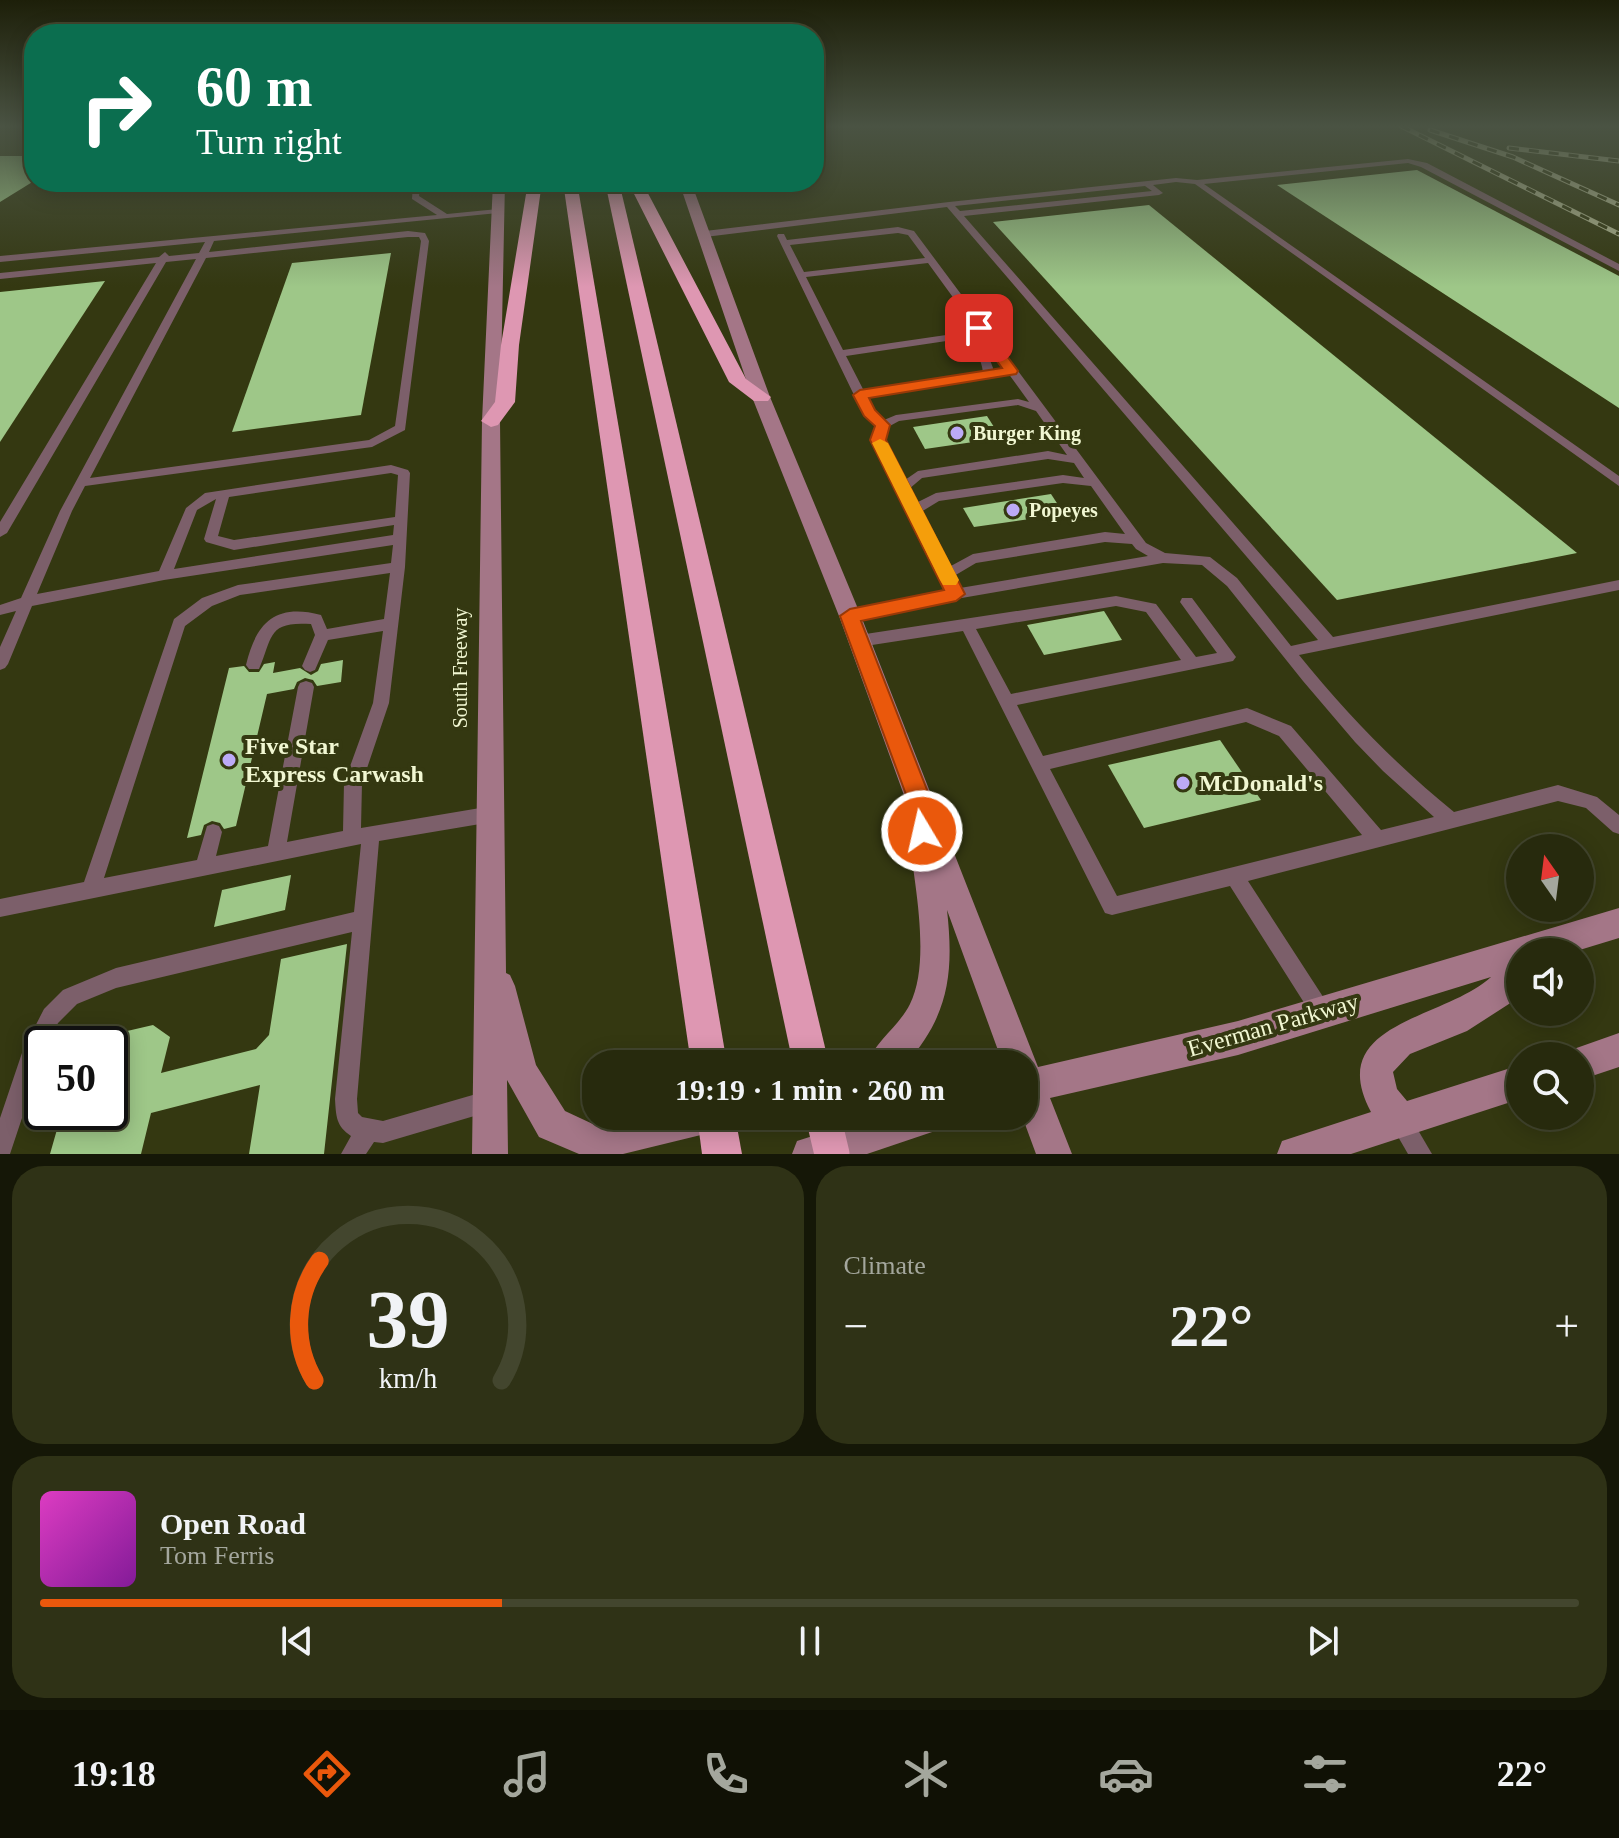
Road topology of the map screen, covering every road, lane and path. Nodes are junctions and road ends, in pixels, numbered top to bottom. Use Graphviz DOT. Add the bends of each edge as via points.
graph roads {
  1 [pos="1219,180"];
  2 [pos="1452,180"];
  3 [pos="1197,182"];
  4 [pos="1146,183"];
  5 [pos="416,192"];
  6 [pos="499,192"];
  7 [pos="533,192"];
  8 [pos="572,192"];
  9 [pos="614,192"];
  10 [pos="640,192"];
  11 [pos="689,192"];
  12 [pos="949,204"];
  13 [pos="498,211"];
  14 [pos="959,214"];
  15 [pos="445,217"];
  16 [pos="776,226"];
  17 [pos="705,234"];
  18 [pos="211,239"];
  19 [pos="172,243"];
  20 [pos="785,243"];
  21 [pos="201,257"];
  22 [pos="0,259"];
  23 [pos="930,260"];
  24 [pos="161,261"];
  25 [pos="1619,268"];
  26 [pos="801,275"];
  27 [pos="0,276"];
  28 [pos="840,354"];
  29 [pos="989,371"];
  30 [pos="1011,371"];
  31 [pos="860,395"];
  32 [pos="761,397"];
  33 [pos="1038,408"];
  34 [pos="491,421"];
  35 [pos="883,425"];
  36 [pos="1078,460"];
  37 [pos="1619,482"];
  38 [pos="81,483"];
  39 [pos="1095,483"];
  40 [pos="903,488"];
  41 [pos="224,494"];
  42 [pos="914,510"];
  43 [pos="401,520"];
  44 [pos="0,533"];
  45 [pos="399,539"];
  46 [pos="1137,540"];
  47 [pos="1163,558"];
  48 [pos="398,567"];
  49 [pos="947,574"];
  50 [pos="164,575"];
  51 [pos="1619,585"];
  52 [pos="956,594"];
  53 [pos="30,601"];
  54 [pos="1187,602"];
  55 [pos="0,610"];
  56 [pos="390,624"];
  57 [pos="967,625"];
  58 [pos="854,628"];
  59 [pos="322,635"];
  60 [pos="1329,643"];
  61 [pos="1288,652"];
  62 [pos="0,664"];
  63 [pos="1192,664"];
  64 [pos="254,665"];
  65 [pos="310,666"];
  66 [pos="306,687"];
  67 [pos="1007,701"];
  68 [pos="1039,764"];
  69 [pos="919,800"];
  70 [pos="493,814"];
  71 [pos="1450,819"];
  72 [pos="1619,826"];
  73 [pos="213,832"];
  74 [pos="362,836"];
  75 [pos="1375,837"];
  76 [pos="276,852"];
  77 [pos="205,866"];
  78 [pos="1234,876"];
  79 [pos="91,889"];
  80 [pos="0,908"];
  81 [pos="361,920"];
  82 [pos="1619,923"];
  83 [pos="1572,938"];
  84 [pos="492,958"];
  85 [pos="1506,958"];
  86 [pos="1506,982"];
  87 [pos="1322,1013"];
  88 [pos="707,1050"];
  89 [pos="808,1050"];
  90 [pos="896,1050"];
  91 [pos="1013,1050"];
  92 [pos="1619,1050"];
  93 [pos="1594,1058"];
  94 [pos="1038,1075"];
  95 [pos="1506,1086"];
  96 [pos="490,1101"];
  97 [pos="1038,1113"];
  98 [pos="1400,1120"];
  99 [pos="369,1130"];
  100 [pos="648,1130"];
  101 [pos="718,1130"];
  102 [pos="826,1130"];
  103 [pos="887,1130"];
  104 [pos="0,1151"];
  105 [pos="352,1154"];
  106 [pos="490,1154"];
  107 [pos="722,1154"];
  108 [pos="810,1154"];
  109 [pos="832,1154"];
  110 [pos="1054,1154"];
  111 [pos="1295,1154"];
  112 [pos="1421,1154"];
  1 -- 3 [label="lane"];
  2 -- 25 [label="lane"];
  3 -- 4 [label="lane"];
  3 -- 37 [label="lane"];
  4 -- 12 [label="lane"];
  4 -- 14 [label="lane" via="1159,193"];
  5 -- 15 [label="lane" via="415,197"];
  6 -- 13 [label="main road, South Freeway"];
  7 -- 34 [label="highway" via="505,402"];
  8 -- 88 [label="highway"];
  9 -- 89 [label="highway"];
  10 -- 32 [label="highway" via="738,382"];
  11 -- 17 [label="main road"];
  12 -- 14 [label="lane"];
  12 -- 16 [label="lane"];
  13 -- 15 [label="lane"];
  13 -- 34 [label="main road, South Freeway"];
  14 -- 60 [label="lane"];
  15 -- 18 [label="lane"];
  16 -- 17 [label="lane"];
  16 -- 20 [label="lane"];
  17 -- 32 [label="main road"];
  18 -- 19 [label="lane"];
  18 -- 21 [label="lane"];
  19 -- 22 [label="lane"];
  19 -- 24 [label="lane"];
  20 -- 23 [label="lane" via="906,231"];
  20 -- 26 [label="lane"];
  21 -- 24 [label="lane"];
  21 -- 38 [label="lane"];
  21 -- 38 [label="lane" via="422,235 401,428 372,443"];
  23 -- 26 [label="lane"];
  23 -- 30 [label="lane"];
  24 -- 27 [label="lane"];
  24 -- 44 [label="lane"];
  26 -- 28 [label="lane"];
  28 -- 29 [label="lane" via="964,337 974,343"];
  28 -- 31 [label="lane"];
  29 -- 30 [label="lane"];
  29 -- 31 [label="lane"];
  30 -- 33 [label="lane"];
  31 -- 35 [label="lane"];
  32 -- 58 [label="main road"];
  33 -- 35 [label="lane" via="1018,402 896,418"];
  33 -- 36 [label="lane"];
  34 -- 70 [label="main road, South Freeway"];
  35 -- 40 [label="lane" via="878,440"];
  36 -- 39 [label="lane"];
  36 -- 40 [label="lane" via="1048,455 918,475"];
  38 -- 53 [label="lane"];
  39 -- 42 [label="lane" via="1063,479 936,497"];
  39 -- 46 [label="lane"];
  40 -- 42 [label="lane"];
  41 -- 43 [label="lane" via="391,469 404,473"];
  41 -- 43 [label="lane" via="211,539 234,545"];
  41 -- 50 [label="lane" via="192,508"];
  42 -- 49 [label="lane"];
  43 -- 45 [label="lane"];
  45 -- 48 [label="lane"];
  45 -- 50 [label="lane"];
  46 -- 47 [label="lane"];
  46 -- 49 [label="lane" via="1105,537 988,556"];
  47 -- 52 [label="lane"];
  47 -- 61 [label="lane" via="1205,560 1232,582"];
  48 -- 56 [label="lane"];
  48 -- 79 [label="lane" via="238,590 207,602 179,623"];
  49 -- 52 [label="lane"];
  50 -- 53 [label="lane"];
  51 -- 60 [label="lane"];
  52 -- 58 [label="lane"];
  53 -- 55 [label="lane"];
  53 -- 62 [label="lane"];
  54 -- 63 [label="lane" via="1228,657"];
  56 -- 59 [label="lane"];
  56 -- 74 [label="lane" via="381,703 353,783"];
  57 -- 58 [label="lane"];
  57 -- 63 [label="lane" via="1116,601 1151,608"];
  57 -- 67 [label="lane"];
  58 -- 69 [label="main road"];
  59 -- 64 [label="lane" via="316,619 295,617 270,624 259,638"];
  59 -- 65 [label="lane"];
  60 -- 61 [label="lane"];
  61 -- 71 [label="lane" via="1364,745"];
  63 -- 67 [label="lane"];
  66 -- 76 [label="lane"];
  67 -- 68 [label="lane"];
  68 -- 75 [label="lane" via="1247,715 1285,731"];
  68 -- 78 [label="lane" via="1112,906"];
  69 -- 90 [label="main road" via="934,954 929,1002"];
  69 -- 91 [label="main road"];
  70 -- 74 [label="lane"];
  70 -- 84 [label="main road, South Freeway"];
  71 -- 72 [label="lane" via="1558,793 1591,802"];
  71 -- 75 [label="lane"];
  73 -- 77 [label="lane"];
  74 -- 76 [label="lane"];
  74 -- 81 [label="lane"];
  75 -- 78 [label="lane"];
  76 -- 77 [label="lane"];
  77 -- 79 [label="lane"];
  78 -- 87 [label="lane"];
  79 -- 80 [label="lane"];
  81 -- 99 [label="lane" via="346,1099 347,1118"];
  81 -- 104 [label="lane" via="116,978 70,997 51,1016 34,1050"];
  82 -- 83 [label="main road, Everman Parkway"];
  84 -- 96 [label="main road, South Freeway"];
  84 -- 100 [label="main road" via="521,1072 552,1124 595,1143"];
  85 -- 87 [label="main road, Everman Parkway"];
  86 -- 98 [label="main road" via="1501,991 1455,1019 1398,1042 1375,1067 1382,1098"];
  87 -- 94 [label="main road, Everman Parkway" via="1238,1038"];
  92 -- 93 [label="main road"];
  95 -- 98 [label="main road"];
  96 -- 99 [label="lane" via="383,1132"];
  96 -- 106 [label="main road, South Freeway"];
  97 -- 110 [label="main road"];
  98 -- 111 [label="main road"];
  98 -- 112 [label="lane"];
  99 -- 105 [label="lane"];
  101 -- 107 [label="highway"];
  102 -- 109 [label="highway, bridge"];
  103 -- 108 [label="main road"];
}
